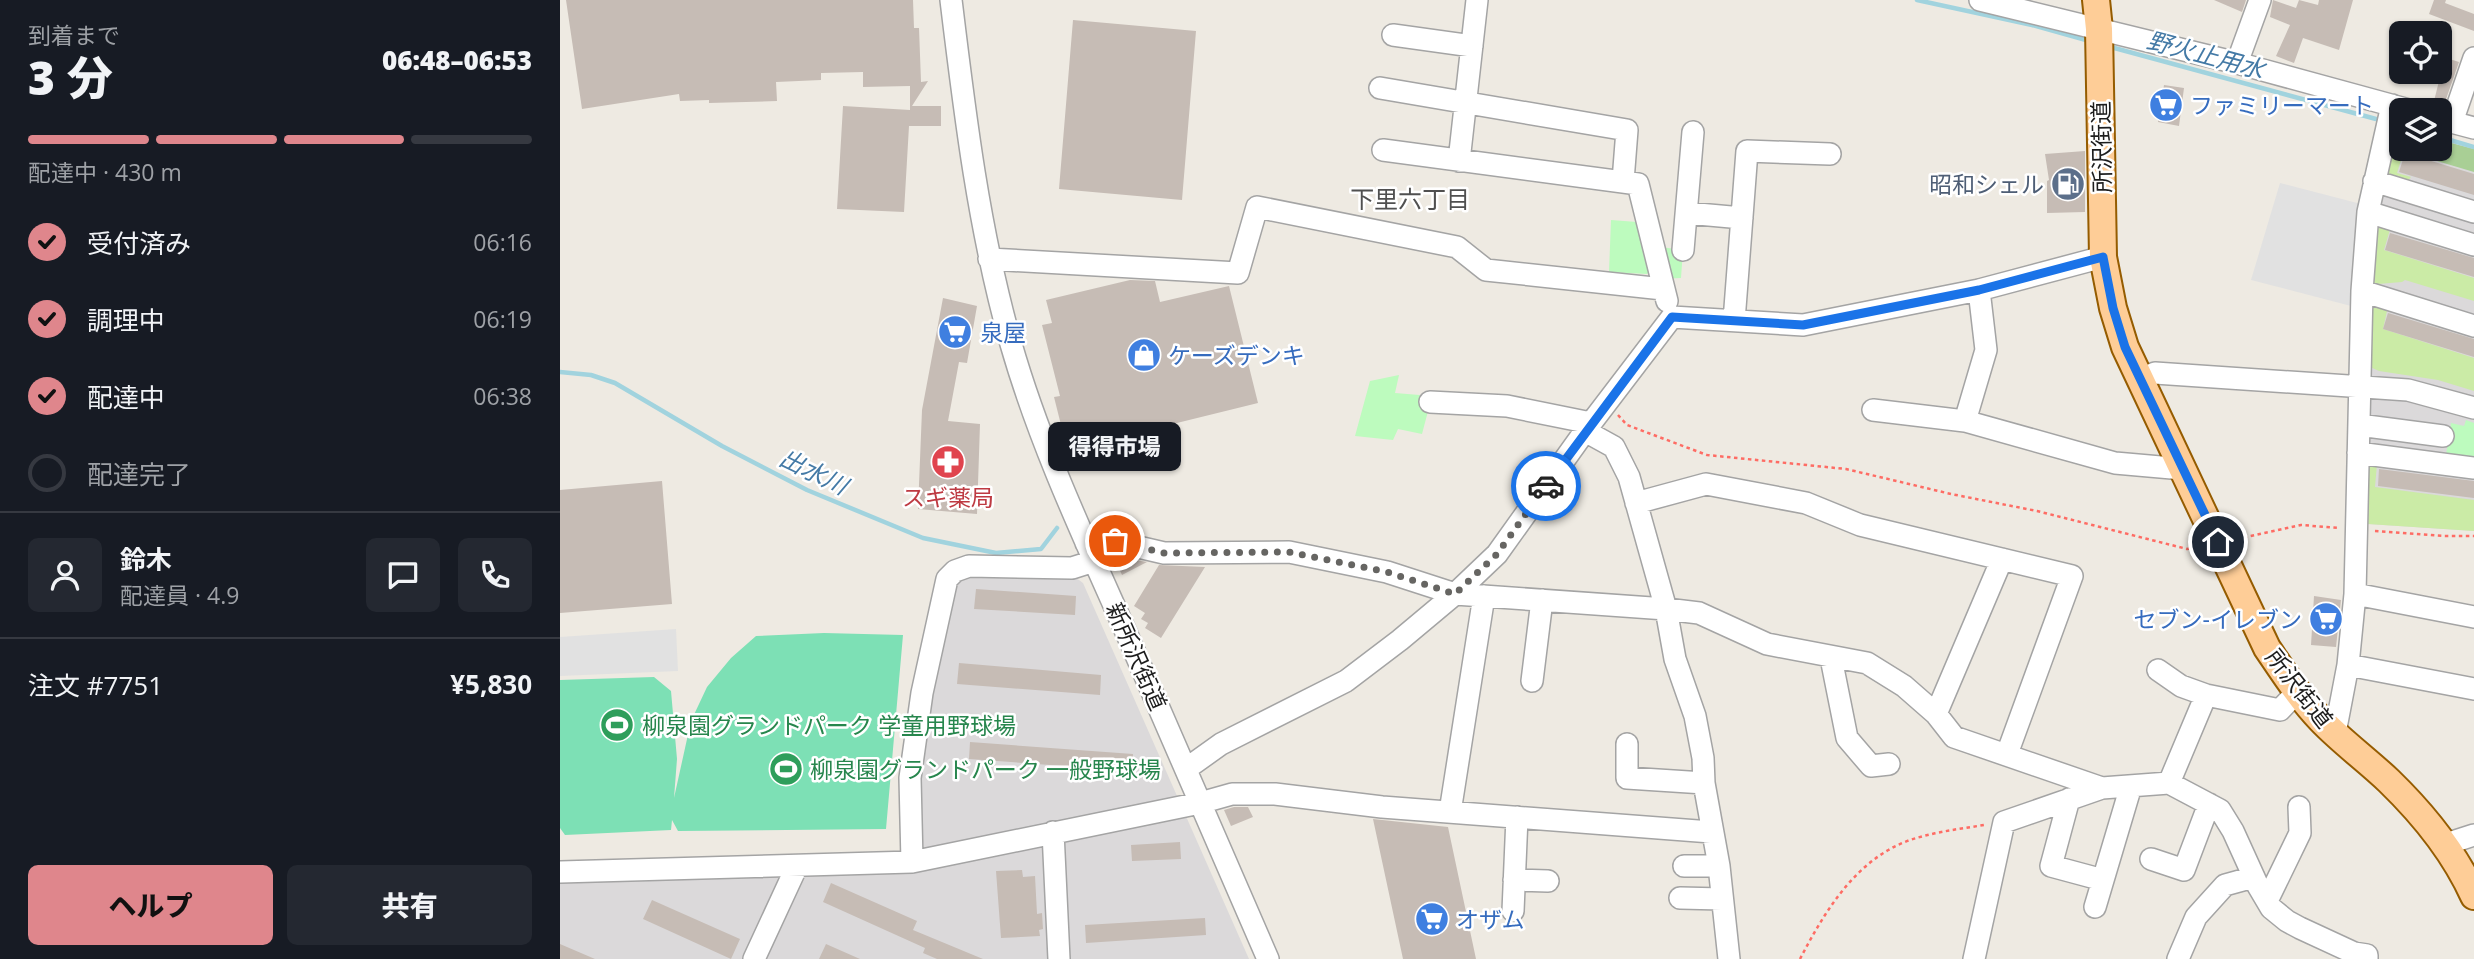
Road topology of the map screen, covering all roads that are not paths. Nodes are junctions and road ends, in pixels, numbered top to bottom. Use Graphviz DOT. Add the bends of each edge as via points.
graph roads {
  1 [pos="951,0"];
  2 [pos="1477,0"];
  3 [pos="1980,0"];
  4 [pos="2096,0"];
  5 [pos="2260,0"];
  6 [pos="2099,29"];
  7 [pos="1394,35"];
  8 [pos="1472,46"];
  9 [pos="2474,58"];
  10 [pos="2236,62"];
  11 [pos="1380,88"];
  12 [pos="1465,103"];
  13 [pos="2389,105"];
  14 [pos="2452,108"];
  15 [pos="2452,122"];
  16 [pos="2474,128"];
  17 [pos="1693,132"];
  18 [pos="2389,140"];
  19 [pos="1383,150"];
  20 [pos="1830,154"];
  21 [pos="1459,161"];
  22 [pos="1623,181"];
  23 [pos="2374,181"];
  24 [pos="2368,212"];
  25 [pos="2474,212"];
  26 [pos="1687,213"];
  27 [pos="1742,218"];
  28 [pos="2474,244"];
  29 [pos="1683,250"];
  30 [pos="2103,257"];
  31 [pos="989,258"];
  32 [pos="1663,289"];
  33 [pos="1979,290"];
  34 [pos="2362,291"];
  35 [pos="1672,317"];
  36 [pos="1734,321"];
  37 [pos="2474,326"];
  38 [pos="2139,379"];
  39 [pos="2360,385"];
  40 [pos="1430,402"];
  41 [pos="2474,408"];
  42 [pos="1873,410"];
  43 [pos="1965,421"];
  44 [pos="2359,425"];
  45 [pos="1588,427"];
  46 [pos="2443,436"];
  47 [pos="2358,453"];
  48 [pos="2474,468"];
  49 [pos="2183,469"];
  50 [pos="1636,503"];
  51 [pos="1090,552"];
  52 [pos="2002,559"];
  53 [pos="1455,594"];
  54 [pos="2355,594"];
  55 [pos="1484,596"];
  56 [pos="1542,600"];
  57 [pos="1666,608"];
  58 [pos="2474,617"];
  59 [pos="1831,658"];
  60 [pos="2348,665"];
  61 [pos="2158,670"];
  62 [pos="1532,681"];
  63 [pos="2474,689"];
  64 [pos="2297,692"];
  65 [pos="2206,695"];
  66 [pos="1936,714"];
  67 [pos="2335,733"];
  68 [pos="1620,753"];
  69 [pos="2007,754"];
  70 [pos="1889,764"];
  71 [pos="1186,769"];
  72 [pos="1704,783"];
  73 [pos="2169,783"];
  74 [pos="2131,786"];
  75 [pos="2102,788"];
  76 [pos="2069,799"];
  77 [pos="1200,803"];
  78 [pos="2209,804"];
  79 [pos="2299,807"];
  80 [pos="1450,812"];
  81 [pos="1517,817"];
  82 [pos="1052,832"];
  83 [pos="1711,832"];
  84 [pos="2474,835"];
  85 [pos="2443,845"];
  86 [pos="2151,859"];
  87 [pos="912,862"];
  88 [pos="797,866"];
  89 [pos="1684,866"];
  90 [pos="1718,866"];
  91 [pos="560,872"];
  92 [pos="2254,877"];
  93 [pos="1514,880"];
  94 [pos="2103,880"];
  95 [pos="1548,881"];
  96 [pos="2474,896"];
  97 [pos="1680,898"];
  98 [pos="1722,899"];
  99 [pos="2267,901"];
  100 [pos="2095,907"];
  101 [pos="1513,911"];
  102 [pos="754,959"];
  103 [pos="1059,959"];
  104 [pos="1268,959"];
  105 [pos="1729,959"];
  106 [pos="1974,959"];
  107 [pos="2178,959"];
  108 [pos="2367,959"];
  1 -- 31 [label="street, 新所沢街道" via="968,142"];
  2 -- 8 [label="street"];
  3 -- 6 [label="street"];
  4 -- 6 [label="main road, 所沢街道"];
  5 -- 10 [label="street"];
  6 -- 10 [label="street"];
  6 -- 30 [label="main road, 所沢街道"];
  7 -- 8 [label="street"];
  8 -- 12 [label="street"];
  9 -- 14 [label="street"];
  10 -- 13 [label="street"];
  11 -- 12 [label="street"];
  12 -- 21 [label="street"];
  12 -- 22 [label="street" via="1627,130"];
  15 -- 16 [label="street"];
  17 -- 26 [label="street"];
  18 -- 23 [label="street"];
  19 -- 21 [label="street"];
  20 -- 27 [label="street" via="1747,151"];
  21 -- 22 [label="street"];
  22 -- 32 [label="street" via="1639,184"];
  23 -- 24 [label="street"];
  23 -- 25 [label="street"];
  24 -- 28 [label="street"];
  24 -- 34 [label="street"];
  26 -- 27 [label="street"];
  26 -- 29 [label="street"];
  27 -- 36 [label="street"];
  30 -- 33 [label="street"];
  30 -- 38 [label="main road, 所沢街道" via="2113,308"];
  31 -- 32 [label="street" via="1238,272 1257,207 1457,247 1486,270"];
  31 -- 51 [label="street, 新所沢街道" via="1028,398"];
  32 -- 35 [label="street"];
  33 -- 36 [label="street" via="1803,325"];
  33 -- 43 [label="street" via="1986,350"];
  34 -- 37 [label="street"];
  34 -- 39 [label="street"];
  35 -- 36 [label="street"];
  35 -- 45 [label="street"];
  38 -- 39 [label="street" via="2155,373"];
  38 -- 49 [label="main road, 所沢街道"];
  39 -- 41 [label="street" via="2408,390"];
  39 -- 44 [label="street"];
  40 -- 45 [label="street" via="1507,406"];
  42 -- 43 [label="street"];
  43 -- 49 [label="street" via="2115,463"];
  44 -- 46 [label="street"];
  44 -- 47 [label="street"];
  45 -- 50 [label="street" via="1614,447"];
  45 -- 53 [label="street" via="1497,554"];
  47 -- 48 [label="street"];
  47 -- 54 [label="street"];
  49 -- 64 [label="main road, 所沢街道" via="2267,648"];
  50 -- 52 [label="street" via="1706,484 1806,503 1860,525"];
  50 -- 57 [label="street"];
  51 -- 53 [label="street" via="1104,539 1164,553 1289,552 1387,572"];
  51 -- 71 [label="street, 新所沢街道"];
  51 -- 87 [label="street" via="1072,568 969,565 947,579 922,693 910,778"];
  52 -- 66 [label="street"];
  52 -- 69 [label="street" via="2072,576"];
  53 -- 55 [label="street"];
  53 -- 71 [label="street" via="1346,681 1221,744"];
  54 -- 58 [label="street"];
  54 -- 60 [label="street"];
  55 -- 56 [label="street"];
  55 -- 80 [label="street"];
  56 -- 57 [label="street"];
  56 -- 62 [label="street"];
  57 -- 59 [label="street" via="1699,614 1767,645"];
  57 -- 72 [label="street" via="1675,659 1695,716"];
  59 -- 66 [label="street" via="1867,663"];
  59 -- 70 [label="street" via="1847,738 1871,766"];
  60 -- 63 [label="street"];
  60 -- 67 [label="street"];
  61 -- 65 [label="street" via="2181,686"];
  64 -- 65 [label="street" via="2280,710"];
  64 -- 67 [label="main road, 所沢街道"];
  65 -- 73 [label="street"];
  66 -- 69 [label="street" via="1954,737"];
  67 -- 85 [label="main road, 所沢街道" via="2390,782"];
  68 -- 72 [label="street" via="1627,778"];
  69 -- 75 [label="street"];
  71 -- 77 [label="street, 新所沢街道"];
  72 -- 83 [label="street"];
  73 -- 74 [label="street"];
  73 -- 78 [label="street"];
  74 -- 75 [label="street"];
  74 -- 94 [label="street"];
  75 -- 76 [label="street"];
  76 -- 94 [label="street" via="2052,866"];
  76 -- 106 [label="street" via="2004,822"];
  77 -- 80 [label="street" via="1232,794 1275,794"];
  77 -- 82 [label="street"];
  77 -- 104 [label="street, 新所沢街道"];
  78 -- 86 [label="street" via="2184,870"];
  78 -- 92 [label="street" via="2220,810 2233,831"];
  79 -- 99 [label="street" via="2300,833"];
  80 -- 81 [label="street"];
  81 -- 83 [label="street"];
  81 -- 93 [label="street"];
  82 -- 87 [label="street"];
  82 -- 103 [label="street"];
  83 -- 90 [label="street"];
  84 -- 85 [label="street"];
  85 -- 96 [label="main road, 所沢街道"];
  87 -- 88 [label="street"];
  88 -- 91 [label="street"];
  88 -- 102 [label="street"];
  89 -- 90 [label="street"];
  90 -- 98 [label="street"];
  92 -- 99 [label="street"];
  92 -- 107 [label="street" via="2225,885 2196,917"];
  93 -- 95 [label="street"];
  93 -- 101 [label="street"];
  94 -- 100 [label="street"];
  97 -- 98 [label="street"];
  98 -- 105 [label="street"];
  99 -- 108 [label="street" via="2287,921 2367,955"];
}
